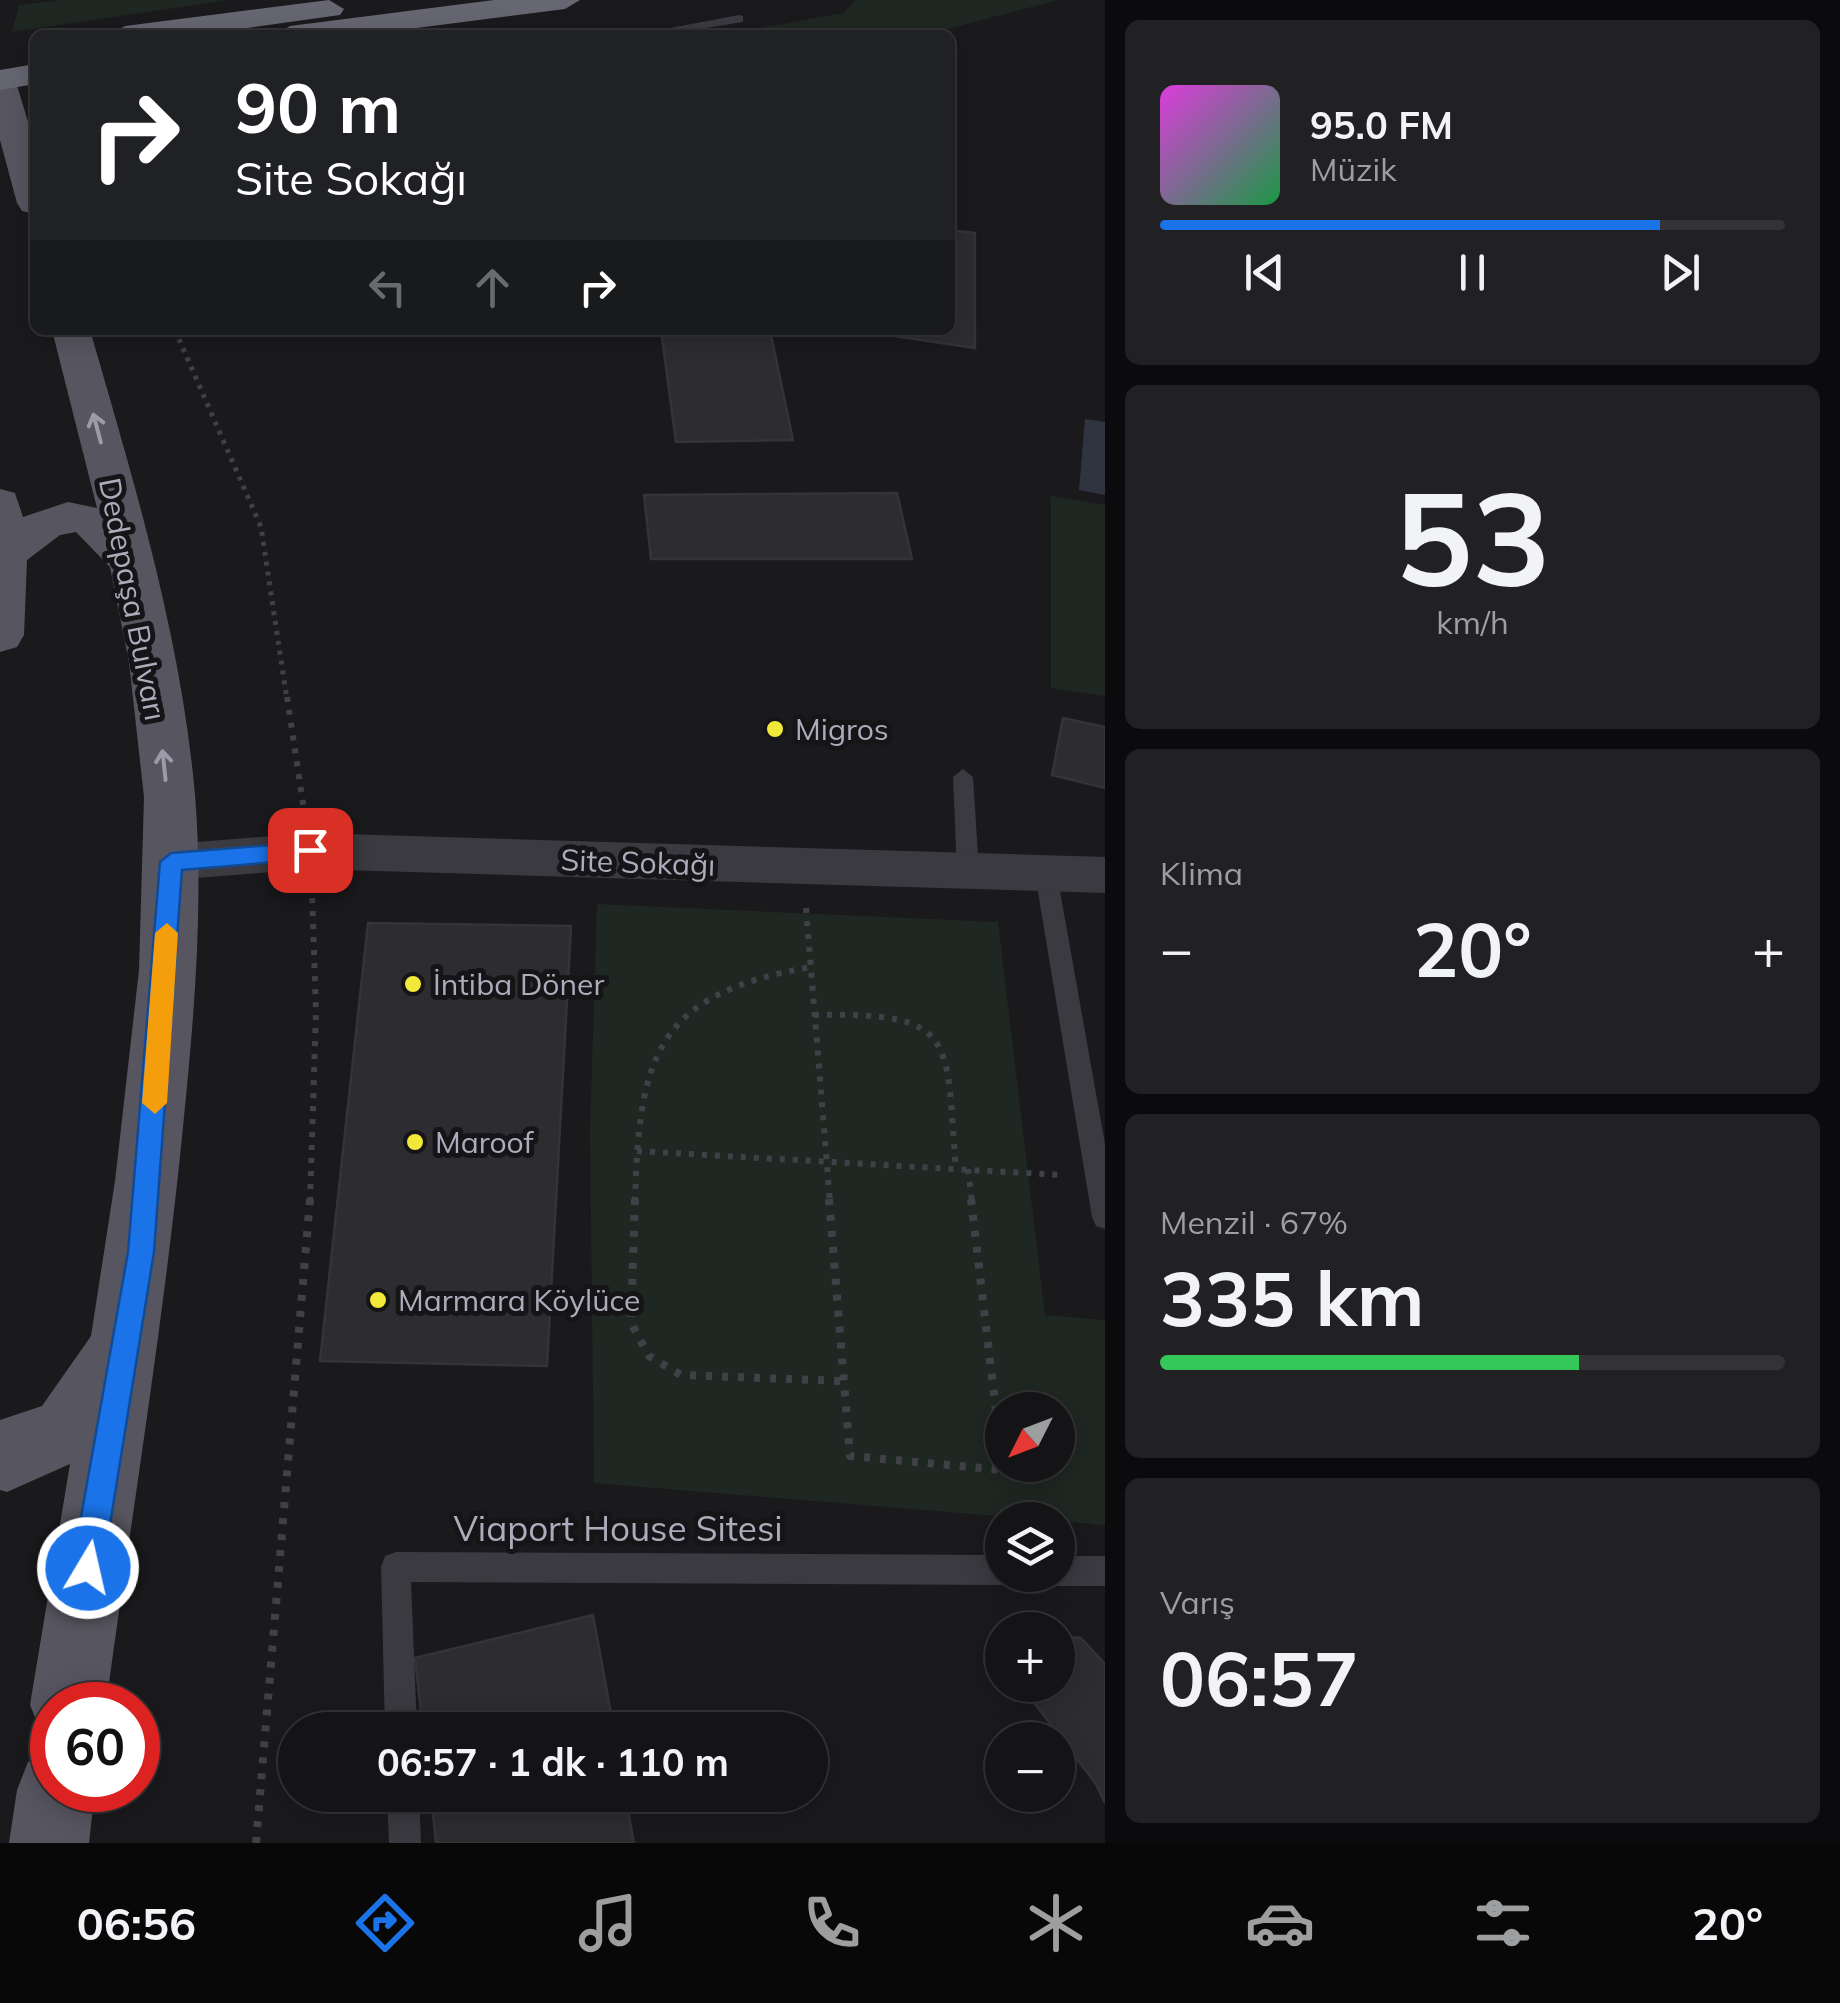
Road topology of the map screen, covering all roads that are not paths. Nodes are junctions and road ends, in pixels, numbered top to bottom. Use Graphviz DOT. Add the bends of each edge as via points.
graph roads {
  1 [pos="396,0"];
  2 [pos="565,0"];
  3 [pos="739,18"];
  4 [pos="164,30"];
  5 [pos="329,30"];
  6 [pos="668,30"];
  7 [pos="26,55"];
  8 [pos="0,79"];
  9 [pos="30,177"];
  10 [pos="72,335"];
  11 [pos="0,502"];
  12 [pos="5,556"];
  13 [pos="127,557"];
  14 [pos="0,620"];
  15 [pos="963,777"];
  16 [pos="171,862"];
  17 [pos="968,871"];
  18 [pos="1046,874"];
  19 [pos="1105,875"];
  20 [pos="1105,1217"];
  21 [pos="121,1353"];
  22 [pos="0,1455"];
  23 [pos="985,1570"];
  24 [pos="1075,1571"];
  25 [pos="1105,1572"];
  26 [pos="71,1682"];
  27 [pos="400,1712"];
  28 [pos="53,1812"];
  29 [pos="404,1812"];
  30 [pos="49,1843"];
  31 [pos="405,1843"];
  1 -- 4 [label="highway"];
  2 -- 5 [label="highway"];
  3 -- 6 [label="lane"];
  7 -- 8 [label="highway"];
  8 -- 9 [label="main road"];
  13 -- 10 [label="main road, Dedepaşa Bulvarı, one-way"];
  11 -- 12 [label="main road"];
  12 -- 13 [label="main road" via="24,537 66,518 91,522"];
  12 -- 14 [label="main road"];
  16 -- 13 [label="main road, Dedepaşa Bulvarı, one-way" via="150,655"];
  15 -- 17 [label="lane"];
  16 -- 17 [label="street, Site Sokağı" via="310,850"];
  16 -- 21 [label="main road, Dedepaşa Bulvarı" via="141,1252"];
  17 -- 18 [label="street, Site Sokağı"];
  18 -- 19 [label="street, Site Sokağı"];
  18 -- 20 [label="lane"];
  21 -- 22 [label="main road" via="66,1430"];
  21 -- 26 [label="main road, Dedepaşa Bulvarı"];
  23 -- 27 [label="lane, Viaport House Sitesi" via="396,1568"];
  24 -- 25 [label="lane"];
  28 -- 30 [label="main road"];
  29 -- 31 [label="lane"];
}
